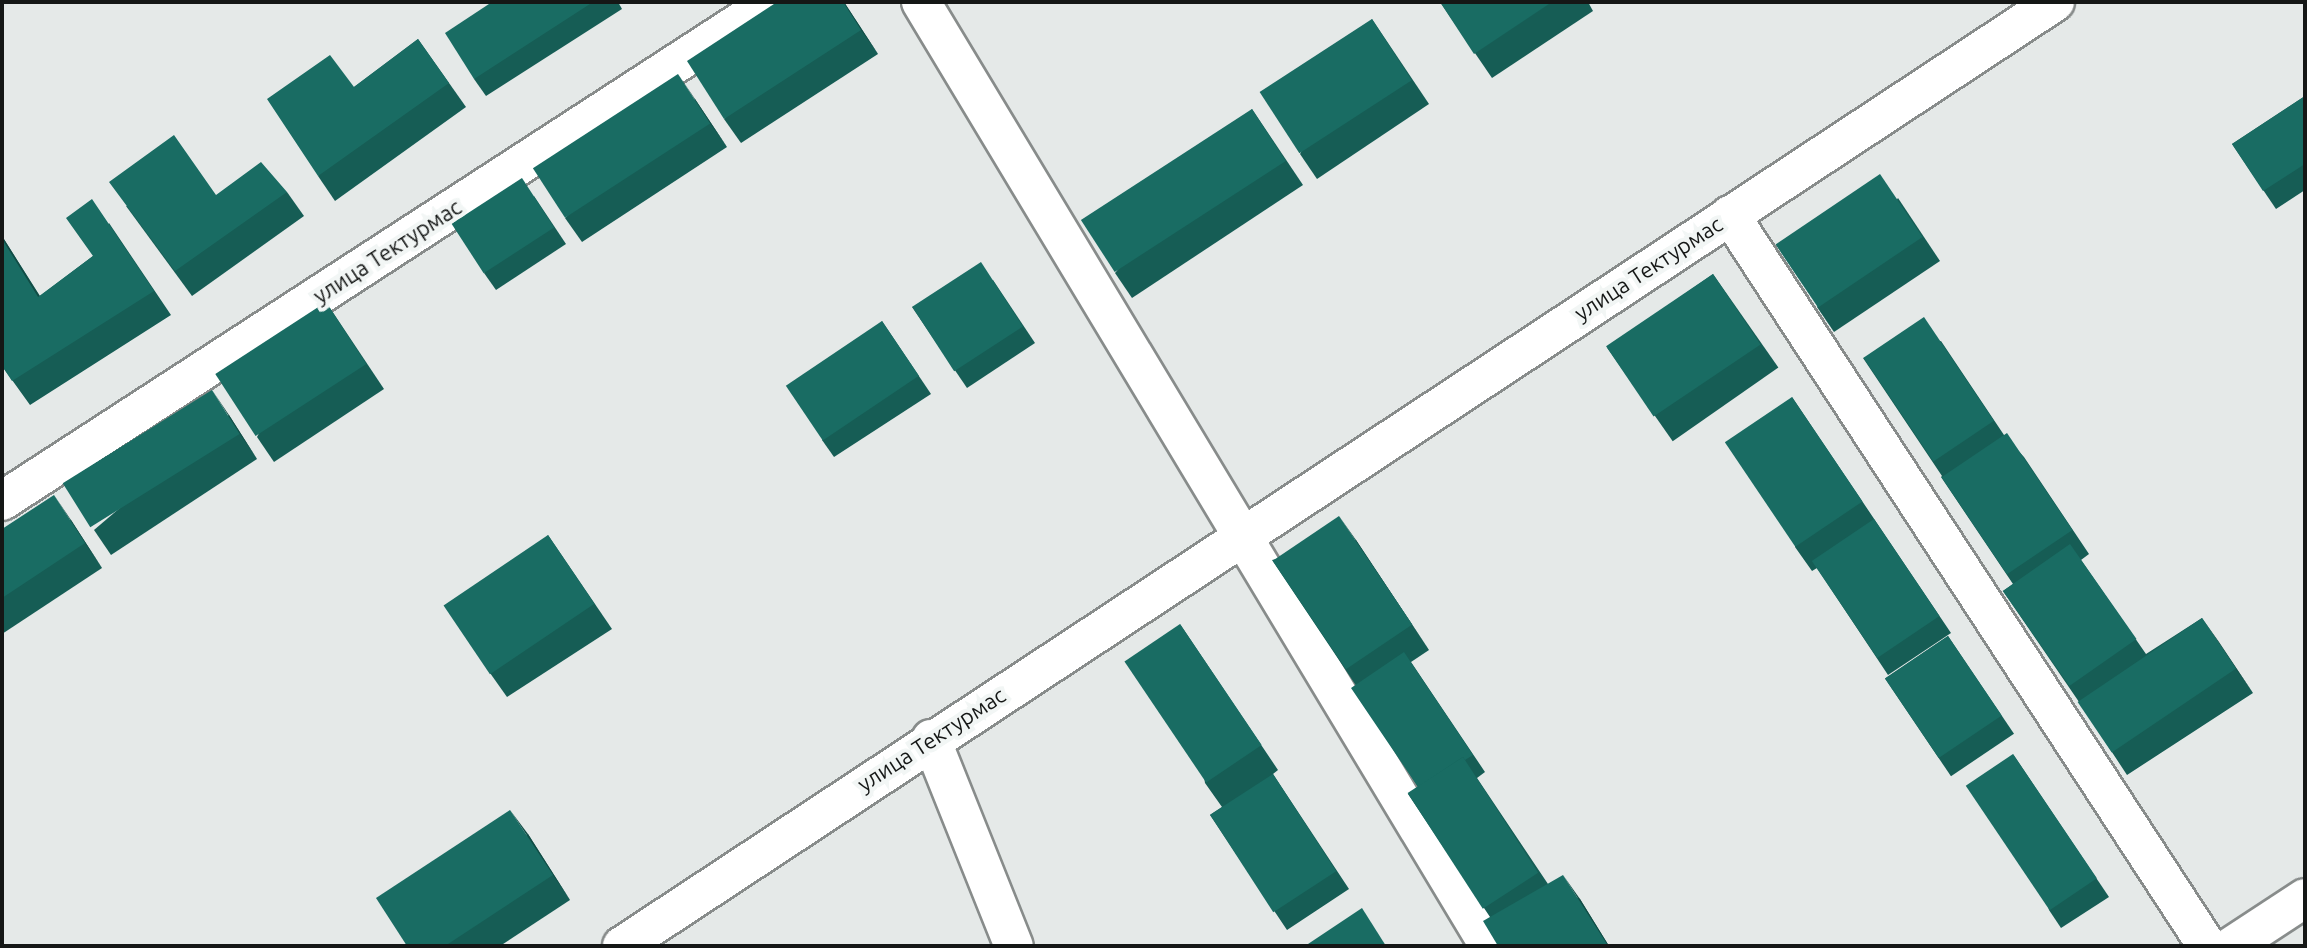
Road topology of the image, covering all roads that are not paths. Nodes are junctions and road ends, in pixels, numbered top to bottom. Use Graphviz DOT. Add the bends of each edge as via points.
graph roads {
  1 [pos="771,2"];
  2 [pos="921,2"];
  3 [pos="2055,2"];
  4 [pos="1730,215"];
  5 [pos="2,501"];
  6 [pos="1242,535"];
  7 [pos="931,739"];
  8 [pos="2305,898"];
  9 [pos="622,946"];
  10 [pos="1014,946"];
  11 [pos="1489,946"];
  12 [pos="2207,946"];
  13 [pos="2232,946"];
  1 -- 5 [label="street, улица Тектурмас"];
  2 -- 6 [label="street"];
  3 -- 4 [label="street, улица Тектурмас"];
  4 -- 6 [label="street, улица Тектурмас"];
  4 -- 12 [label="street"];
  6 -- 7 [label="street, улица Тектурмас"];
  6 -- 11 [label="street"];
  7 -- 9 [label="street, улица Тектурмас"];
  7 -- 10 [label="street"];
  8 -- 13 [label="street"];
}
